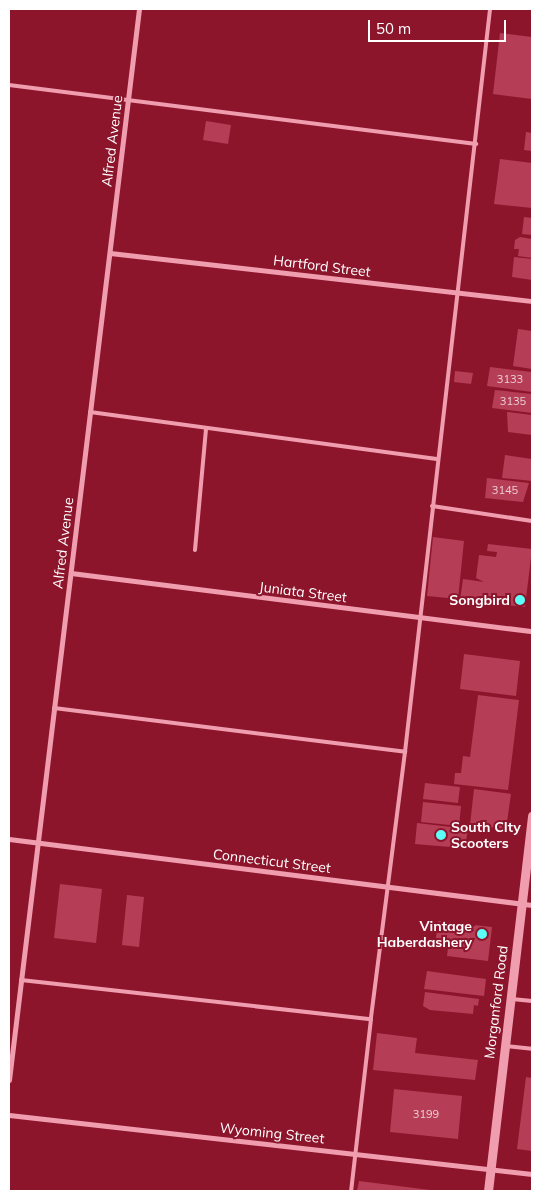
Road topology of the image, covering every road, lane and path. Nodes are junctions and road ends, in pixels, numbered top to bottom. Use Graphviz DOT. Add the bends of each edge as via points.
graph roads {
  1 [pos="139,9"];
  2 [pos="490,9"];
  3 [pos="9,85"];
  4 [pos="128,102"];
  5 [pos="476,144"];
  6 [pos="110,253"];
  7 [pos="459,294"];
  8 [pos="532,301"];
  9 [pos="90,412"];
  10 [pos="206,428"];
  11 [pos="437,459"];
  12 [pos="432,506"];
  13 [pos="532,521"];
  14 [pos="194,550"];
  15 [pos="71,573"];
  16 [pos="420,618"];
  17 [pos="532,631"];
  18 [pos="54,708"];
  19 [pos="405,752"];
  20 [pos="532,816"];
  21 [pos="9,839"];
  22 [pos="38,842"];
  23 [pos="386,886"];
  24 [pos="522,904"];
  25 [pos="532,905"];
  26 [pos="21,980"];
  27 [pos="511,999"];
  28 [pos="532,1001"];
  29 [pos="371,1019"];
  30 [pos="505,1046"];
  31 [pos="532,1049"];
  32 [pos="9,1080"];
  33 [pos="9,1115"];
  34 [pos="355,1154"];
  35 [pos="490,1168"];
  36 [pos="532,1174"];
  37 [pos="351,1191"];
  38 [pos="488,1191"];
  1 -- 4 [label="street, Alfred Avenue"];
  2 -- 5 [label="lane"];
  3 -- 4 [label="lane"];
  4 -- 5 [label="lane"];
  4 -- 6 [label="street, Alfred Avenue"];
  5 -- 7 [label="lane"];
  6 -- 7 [label="street, Hartford Street"];
  6 -- 9 [label="street, Alfred Avenue"];
  7 -- 8 [label="street, Hartford Street"];
  7 -- 11 [label="lane"];
  9 -- 10 [label="lane"];
  9 -- 15 [label="street, Alfred Avenue"];
  10 -- 11 [label="lane"];
  10 -- 14 [label="lane"];
  11 -- 12 [label="lane"];
  12 -- 13 [label="lane"];
  12 -- 16 [label="lane"];
  15 -- 16 [label="street, Juniata Street"];
  15 -- 18 [label="street, Alfred Avenue"];
  16 -- 17 [label="street, Juniata Street"];
  16 -- 19 [label="lane"];
  18 -- 19 [label="lane"];
  18 -- 22 [label="street, Alfred Avenue"];
  19 -- 23 [label="lane"];
  20 -- 24 [label="street, Morganford Road"];
  21 -- 22 [label="street, Connecticut Street"];
  22 -- 23 [label="street, Connecticut Street"];
  22 -- 26 [label="street, Alfred Avenue"];
  23 -- 24 [label="street, Connecticut Street"];
  23 -- 29 [label="lane"];
  24 -- 25 [label="street, Connecticut Street"];
  24 -- 27 [label="street, Morganford Road"];
  26 -- 29 [label="lane"];
  26 -- 32 [label="street, Alfred Avenue"];
  27 -- 28 [label="lane"];
  27 -- 30 [label="street, Morganford Road"];
  29 -- 34 [label="lane"];
  30 -- 31 [label="lane"];
  30 -- 35 [label="street, Morganford Road"];
  33 -- 34 [label="street, Wyoming Street"];
  34 -- 35 [label="street, Wyoming Street"];
  34 -- 37 [label="lane"];
  35 -- 36 [label="street, Wyoming Street"];
  35 -- 38 [label="street, Morganford Road"];
}
